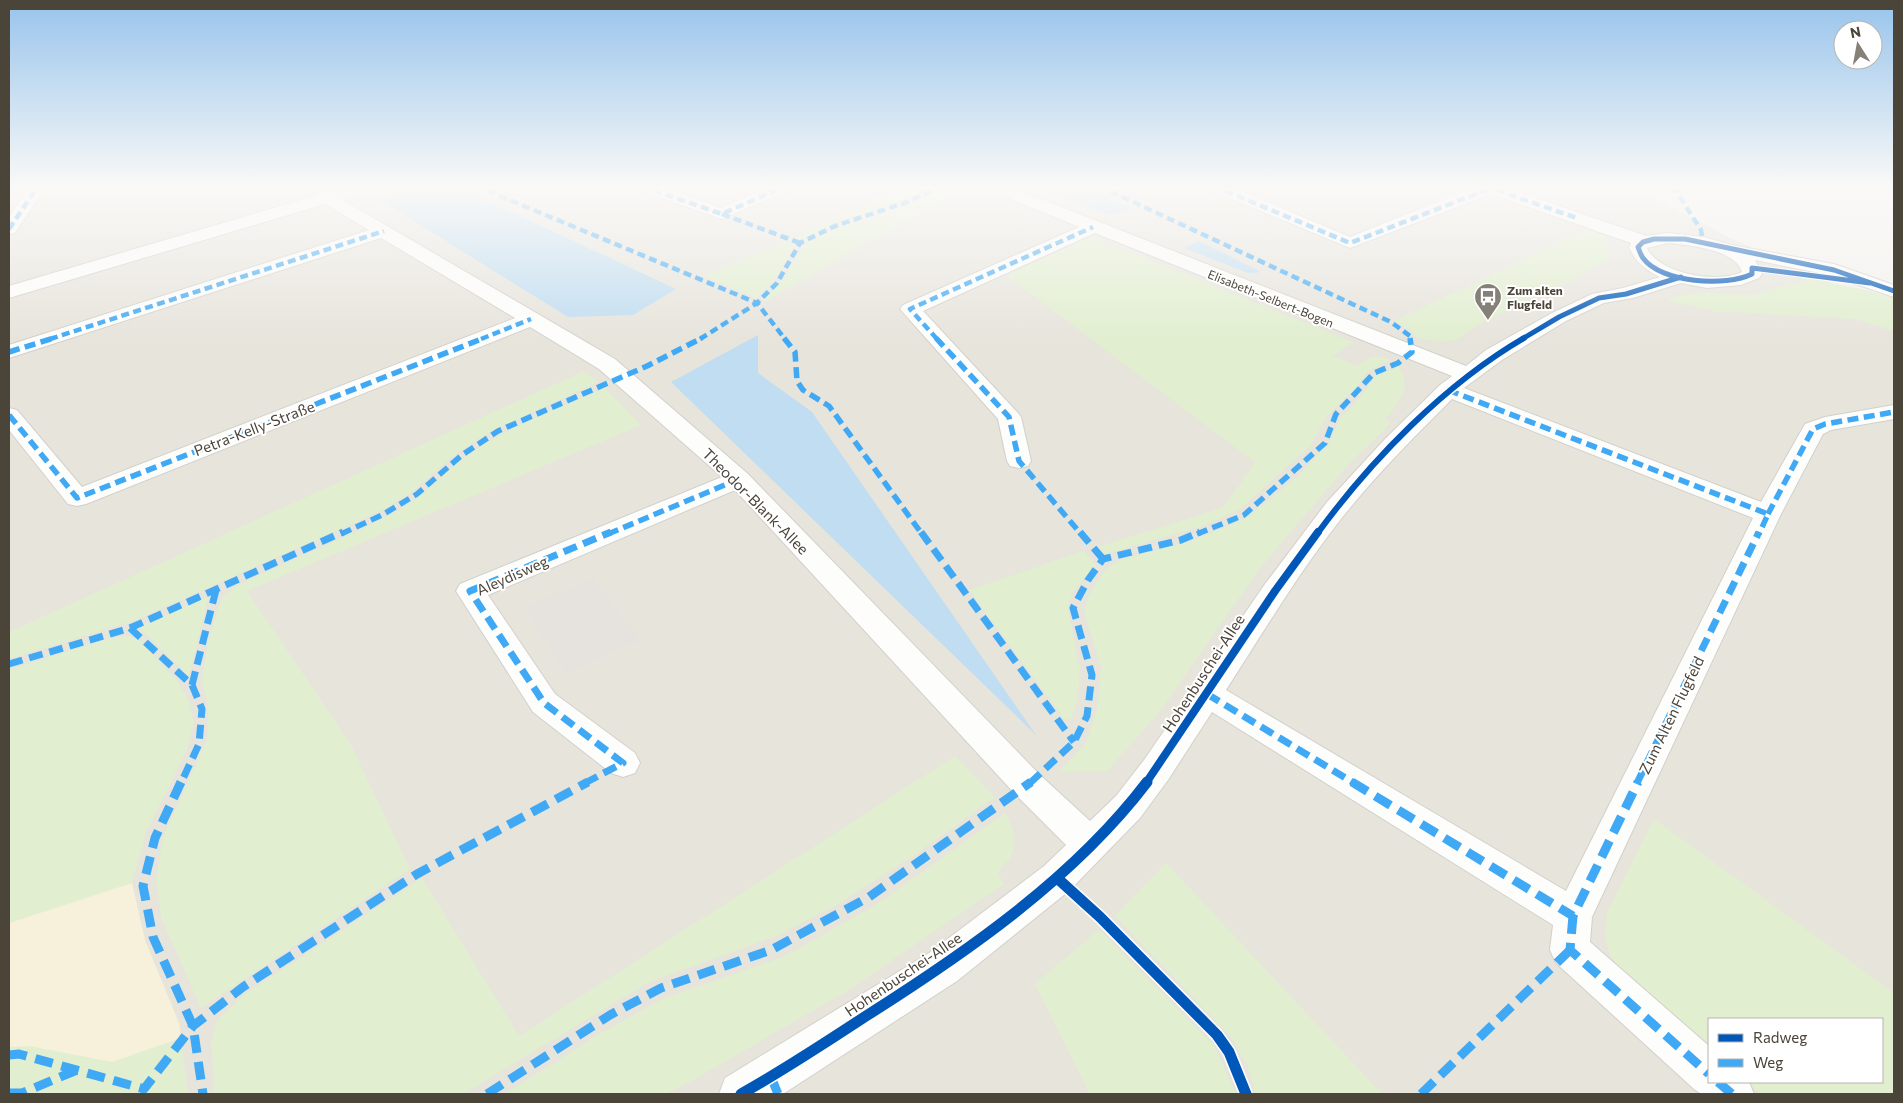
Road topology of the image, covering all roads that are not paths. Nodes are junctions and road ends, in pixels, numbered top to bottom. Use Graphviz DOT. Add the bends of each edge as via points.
graph roads {
  1 [pos="182,237"];
  2 [pos="364,237"];
  3 [pos="395,237"];
  4 [pos="1070,237"];
  5 [pos="1118,237"];
  6 [pos="1337,237"];
  7 [pos="1364,237"];
  8 [pos="1632,237"];
  9 [pos="1645,242"];
  10 [pos="1720,247"];
  11 [pos="1752,268"];
  12 [pos="1633,270"];
  13 [pos="1681,277"];
  14 [pos="1870,283"];
  15 [pos="9,292"];
  16 [pos="1894,292"];
  17 [pos="1599,298"];
  18 [pos="531,319"];
  19 [pos="9,352"];
  20 [pos="1458,382"];
  21 [pos="1894,412"];
  22 [pos="9,415"];
  23 [pos="1019,461"];
  24 [pos="739,479"];
  25 [pos="1768,514"];
  26 [pos="1207,694"];
  27 [pos="623,763"];
  28 [pos="1090,845"];
  29 [pos="1573,916"];
  30 [pos="1708,1073"];
  31 [pos="1719,1083"];
  32 [pos="763,1089"];
  33 [pos="1732,1094"];
  1 -- 15 [label="street"];
  2 -- 19 [label="street"];
  3 -- 18 [label="street, Theodor-Blank-Allee"];
  4 -- 23 [label="street" via="910,309 1009,417"];
  5 -- 20 [label="street, Elisabeth-Selbert-Bogen"];
  6 -- 7 [label="street" via="1350,243"];
  8 -- 9 [label="street"];
  9 -- 10 [label="street" via="1677,238"];
  9 -- 12 [label="street" via="1638,247"];
  10 -- 11 [label="street" via="1741,257"];
  10 -- 14 [label="street" via="1834,270"];
  11 -- 13 [label="street" via="1752,274 1746,280 1733,282 1716,283"];
  11 -- 14 [label="street"];
  12 -- 13 [label="street" via="1658,269"];
  12 -- 17 [label="street, Hohenbuschei-Allee" via="1608,286"];
  13 -- 17 [label="street, Hohenbuschei-Allee" via="1626,294"];
  14 -- 16 [label="street"];
  17 -- 20 [label="street, Hohenbuschei-Allee" via="1537,328"];
  18 -- 22 [label="street, Petra-Kelly-Straße" via="77,498"];
  18 -- 24 [label="street, Theodor-Blank-Allee" via="607,364"];
  20 -- 25 [label="street"];
  20 -- 26 [label="street, Hohenbuschei-Allee" via="1394,444 1336,508 1275,591"];
  21 -- 25 [label="street, Zum Alten Flugfeld" via="1813,429"];
  24 -- 27 [label="street, Aleydisweg" via="470,591 544,703"];
  24 -- 28 [label="street, Theodor-Blank-Allee" via="1021,778"];
  25 -- 29 [label="street, Zum Alten Flugfeld"];
  26 -- 28 [label="street, Hohenbuschei-Allee" via="1128,807"];
  26 -- 29 [label="street"];
  28 -- 32 [label="street, Hohenbuschei-Allee" via="1057,878 943,967"];
  29 -- 30 [label="street, Zum Alten Flugfeld" via="1570,950"];
  31 -- 33 [label="street"];
}
